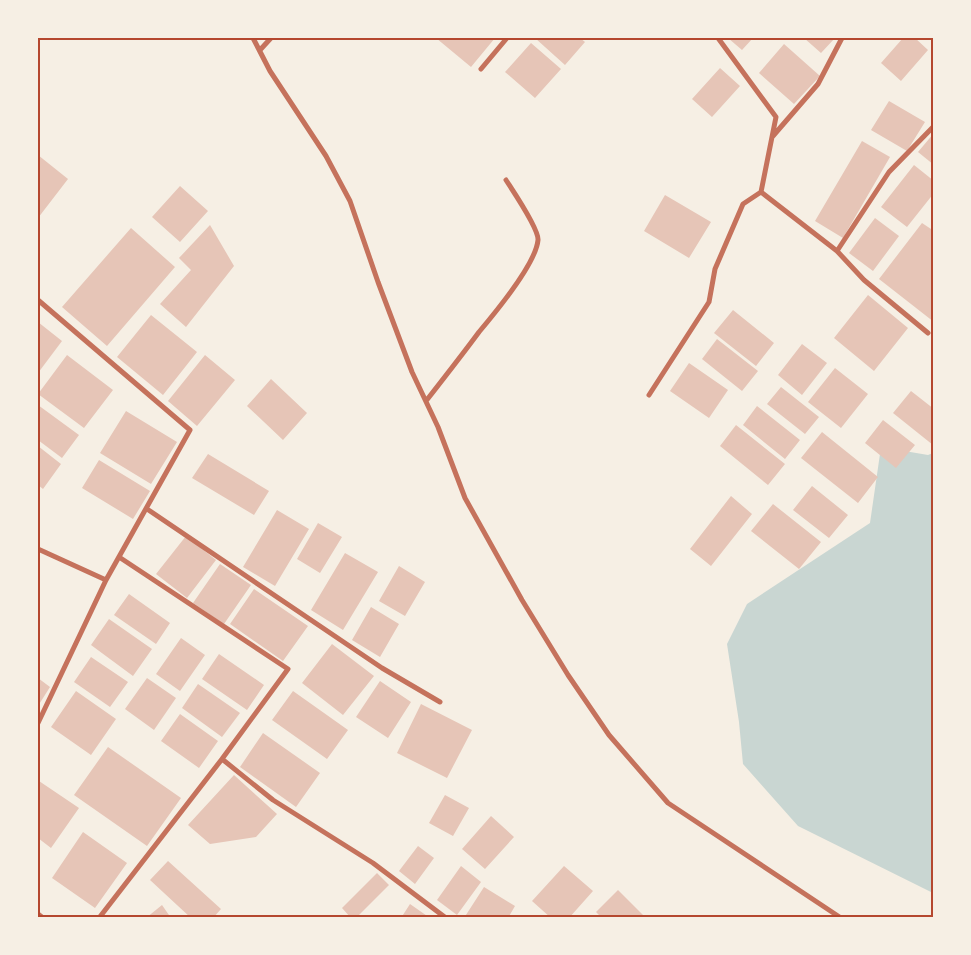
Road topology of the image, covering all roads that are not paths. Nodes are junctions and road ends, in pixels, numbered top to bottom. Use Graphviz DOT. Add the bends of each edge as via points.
graph roads {
  1 [pos="253,38"];
  2 [pos="271,38"];
  3 [pos="507,38"];
  4 [pos="718,38"];
  5 [pos="842,38"];
  6 [pos="260,50"];
  7 [pos="481,69"];
  8 [pos="934,126"];
  9 [pos="772,137"];
  10 [pos="506,180"];
  11 [pos="761,192"];
  12 [pos="837,251"];
  13 [pos="38,300"];
  14 [pos="928,333"];
  15 [pos="648,395"];
  16 [pos="426,401"];
  17 [pos="147,509"];
  18 [pos="38,549"];
  19 [pos="119,557"];
  20 [pos="106,580"];
  21 [pos="440,702"];
  22 [pos="38,723"];
  23 [pos="222,758"];
  24 [pos="38,914"];
  25 [pos="42,918"];
  26 [pos="99,918"];
  27 [pos="446,918"];
  28 [pos="841,918"];
  1 -- 6 [label="street"];
  2 -- 6 [label="street"];
  3 -- 7 [label="street"];
  4 -- 9 [label="street" via="776,117"];
  5 -- 9 [label="street" via="818,84"];
  6 -- 16 [label="street" via="350,201 381,291"];
  8 -- 12 [label="street" via="889,172"];
  9 -- 11 [label="street"];
  10 -- 16 [label="street" via="535,228 538,239 534,252 500,306"];
  11 -- 12 [label="street"];
  11 -- 15 [label="street" via="743,204 715,269 709,302"];
  12 -- 14 [label="street" via="864,280"];
  13 -- 17 [label="street" via="190,430"];
  16 -- 28 [label="street" via="465,498 522,600 610,735 668,803"];
  17 -- 19 [label="street"];
  17 -- 21 [label="street" via="382,668"];
  18 -- 20 [label="street"];
  19 -- 20 [label="street"];
  19 -- 23 [label="street" via="288,669"];
  20 -- 22 [label="street"];
  23 -- 26 [label="street"];
  23 -- 27 [label="street" via="273,800 373,863"];
  24 -- 25 [label="street"];
}
